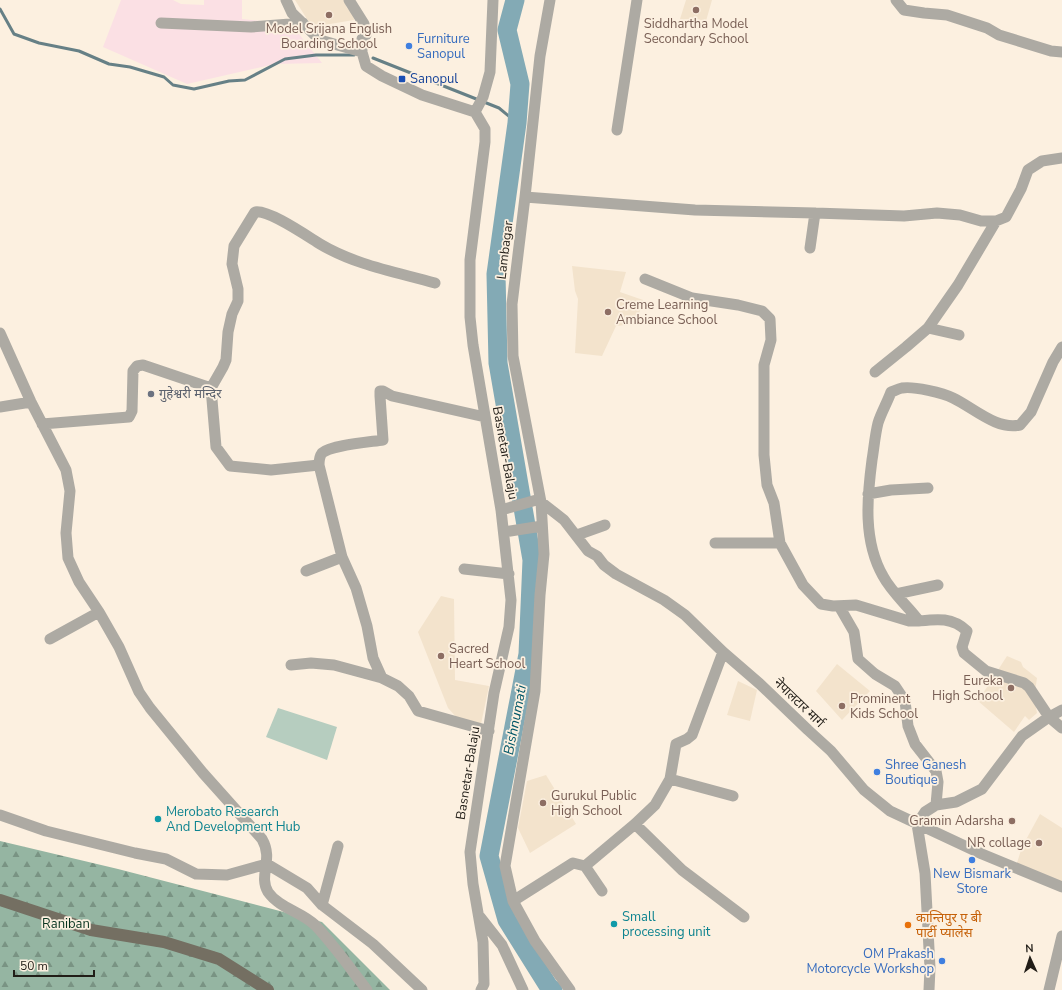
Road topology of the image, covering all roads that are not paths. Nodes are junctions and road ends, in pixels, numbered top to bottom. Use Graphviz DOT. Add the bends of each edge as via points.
graph roads {
  1 [pos="286,0"];
  2 [pos="349,0"];
  3 [pos="492,0"];
  4 [pos="550,0"];
  5 [pos="637,0"];
  6 [pos="896,0"];
  7 [pos="161,23"];
  8 [pos="303,23"];
  9 [pos="362,52"];
  10 [pos="1062,52"];
  11 [pos="476,110"];
  12 [pos="617,130"];
  13 [pos="1062,158"];
  14 [pos="525,197"];
  15 [pos="814,213"];
  16 [pos="996,221"];
  17 [pos="810,248"];
  18 [pos="645,279"];
  19 [pos="435,282"];
  20 [pos="928,328"];
  21 [pos="0,333"];
  22 [pos="959,335"];
  23 [pos="1062,347"];
  24 [pos="875,372"];
  25 [pos="211,388"];
  26 [pos="30,402"];
  27 [pos="0,408"];
  28 [pos="485,417"];
  29 [pos="42,424"];
  30 [pos="319,465"];
  31 [pos="928,488"];
  32 [pos="868,494"];
  33 [pos="537,501"];
  34 [pos="505,509"];
  35 [pos="606,525"];
  36 [pos="538,527"];
  37 [pos="508,532"];
  38 [pos="577,535"];
  39 [pos="715,543"];
  40 [pos="780,543"];
  41 [pos="342,557"];
  42 [pos="464,569"];
  43 [pos="306,571"];
  44 [pos="509,574"];
  45 [pos="938,585"];
  46 [pos="896,594"];
  47 [pos="839,606"];
  48 [pos="99,612"];
  49 [pos="919,621"];
  50 [pos="50,639"];
  51 [pos="723,652"];
  52 [pos="291,665"];
  53 [pos="382,678"];
  54 [pos="1062,710"];
  55 [pos="1049,717"];
  56 [pos="1062,728"];
  57 [pos="489,731"];
  58 [pos="670,779"];
  59 [pos="733,796"];
  60 [pos="936,805"];
  61 [pos="0,815"];
  62 [pos="635,824"];
  63 [pos="917,824"];
  64 [pos="338,846"];
  65 [pos="267,864"];
  66 [pos="585,866"];
  67 [pos="1062,887"];
  68 [pos="602,891"];
  69 [pos="0,900"];
  70 [pos="513,901"];
  71 [pos="322,905"];
  72 [pos="478,915"];
  73 [pos="744,917"];
  74 [pos="1062,936"];
  75 [pos="268,990"];
  76 [pos="367,990"];
  77 [pos="422,990"];
  78 [pos="481,990"];
  79 [pos="523,990"];
  80 [pos="570,990"];
  81 [pos="930,990"];
  82 [pos="1049,990"];
  1 -- 8 [label="street" via="292,13"];
  2 -- 9 [label="street" via="364,24 366,35 362,39"];
  3 -- 11 [label="street" via="490,72 483,97"];
  4 -- 14 [label="street, Lambagar" via="540,56"];
  5 -- 12 [label="street"];
  6 -- 10 [label="street" via="904,10 947,14 999,35"];
  7 -- 8 [label="street" via="251,26"];
  8 -- 9 [label="street" via="320,40"];
  9 -- 11 [label="street" via="369,68 422,95"];
  11 -- 28 [label="street, Basnetar-Balaju" via="485,129 485,142 470,260 470,317"];
  13 -- 16 [label="street" via="1042,161 1028,170 1006,217"];
  14 -- 15 [label="street" via="695,210"];
  14 -- 33 [label="street, Lambagar" via="512,304 513,356"];
  15 -- 16 [label="street" via="904,216 937,213 981,222"];
  15 -- 17 [label="street"];
  16 -- 20 [label="street" via="958,285"];
  18 -- 40 [label="street" via="692,298 762,311 770,319 771,340 764,366 764,455 767,485 774,503"];
  19 -- 25 [label="street" via="352,260 324,247 281,220 255,212 234,246 232,264 238,301 228,332 226,360"];
  20 -- 22 [label="street"];
  20 -- 24 [label="street"];
  21 -- 26 [label="street"];
  23 -- 32 [label="street" via="1031,412 1020,426 1013,427 991,420 941,393 903,388 891,392 878,423"];
  25 -- 29 [label="street" via="141,364 135,367 132,373 132,411 129,417"];
  25 -- 30 [label="street" via="216,446 230,466 271,470"];
  26 -- 27 [label="street"];
  26 -- 29 [label="street"];
  28 -- 30 [label="street" via="380,391 383,440 351,444 324,452 320,456"];
  28 -- 34 [label="street, Basnetar-Balaju"];
  29 -- 48 [label="street" via="66,470 70,491 66,533 68,558 79,582"];
  30 -- 41 [label="street"];
  31 -- 32 [label="street"];
  32 -- 46 [label="street" via="868,522 875,560 883,577"];
  33 -- 34 [label="street"];
  33 -- 36 [label="street, Lambagar"];
  33 -- 38 [label="street, नेपालटार मार्ग" via="564,520"];
  34 -- 37 [label="street, Basnetar-Balaju"];
  35 -- 38 [label="street"];
  36 -- 37 [label="street"];
  36 -- 70 [label="street, Lambagar" via="544,554 535,691 505,866"];
  37 -- 44 [label="street, Basnetar-Balaju"];
  38 -- 51 [label="street, नेपालटार मार्ग" via="588,551 597,556 604,565 685,615"];
  39 -- 40 [label="street"];
  40 -- 47 [label="street" via="803,585 821,604"];
  41 -- 43 [label="street"];
  41 -- 53 [label="street" via="356,588 373,658"];
  42 -- 44 [label="street"];
  44 -- 57 [label="street, Basnetar-Balaju" via="511,600 508,627"];
  45 -- 46 [label="street"];
  46 -- 49 [label="street"];
  47 -- 49 [label="street" via="856,605 909,621"];
  47 -- 60 [label="street" via="854,632 858,659 875,674 895,686 905,701 908,726 915,744 936,771"];
  48 -- 50 [label="street"];
  48 -- 65 [label="street" via="119,646 139,692 203,773 262,839 268,851"];
  49 -- 55 [label="street" via="940,618 960,625 967,631 962,647 964,653 986,671 1024,683"];
  51 -- 58 [label="street" via="692,735 676,744"];
  51 -- 63 [label="street, नेपालटार मार्ग" via="831,751 864,790 890,811"];
  52 -- 53 [label="street" via="334,665"];
  53 -- 57 [label="street" via="398,686 409,696 418,711"];
  54 -- 55 [label="street"];
  55 -- 56 [label="street"];
  55 -- 60 [label="street" via="1022,736 982,789 956,802"];
  57 -- 72 [label="street, Basnetar-Balaju" via="470,852"];
  58 -- 59 [label="street"];
  58 -- 62 [label="street" via="655,805"];
  60 -- 63 [label="street" via="925,812"];
  61 -- 65 [label="street" via="46,831 166,859 196,874 227,875"];
  62 -- 66 [label="street"];
  62 -- 73 [label="street" via="682,870"];
  63 -- 67 [label="street, नेपालटार मार्ग"];
  63 -- 81 [label="street" via="925,873"];
  64 -- 71 [label="street"];
  65 -- 71 [label="street" via="307,888"];
  65 -- 76 [label="street" via="264,881 269,893 314,924"];
  66 -- 68 [label="street"];
  66 -- 70 [label="street" via="573,863"];
  69 -- 75 [label="main road" via="91,930 164,942 219,958"];
  70 -- 80 [label="street, Lambagar" via="535,941"];
  71 -- 77 [label="street" via="373,944"];
  72 -- 78 [label="street, Basnetar-Balaju" via="483,942 484,984"];
  72 -- 79 [label="street" via="502,945"];
  74 -- 82 [label="street"];
}
